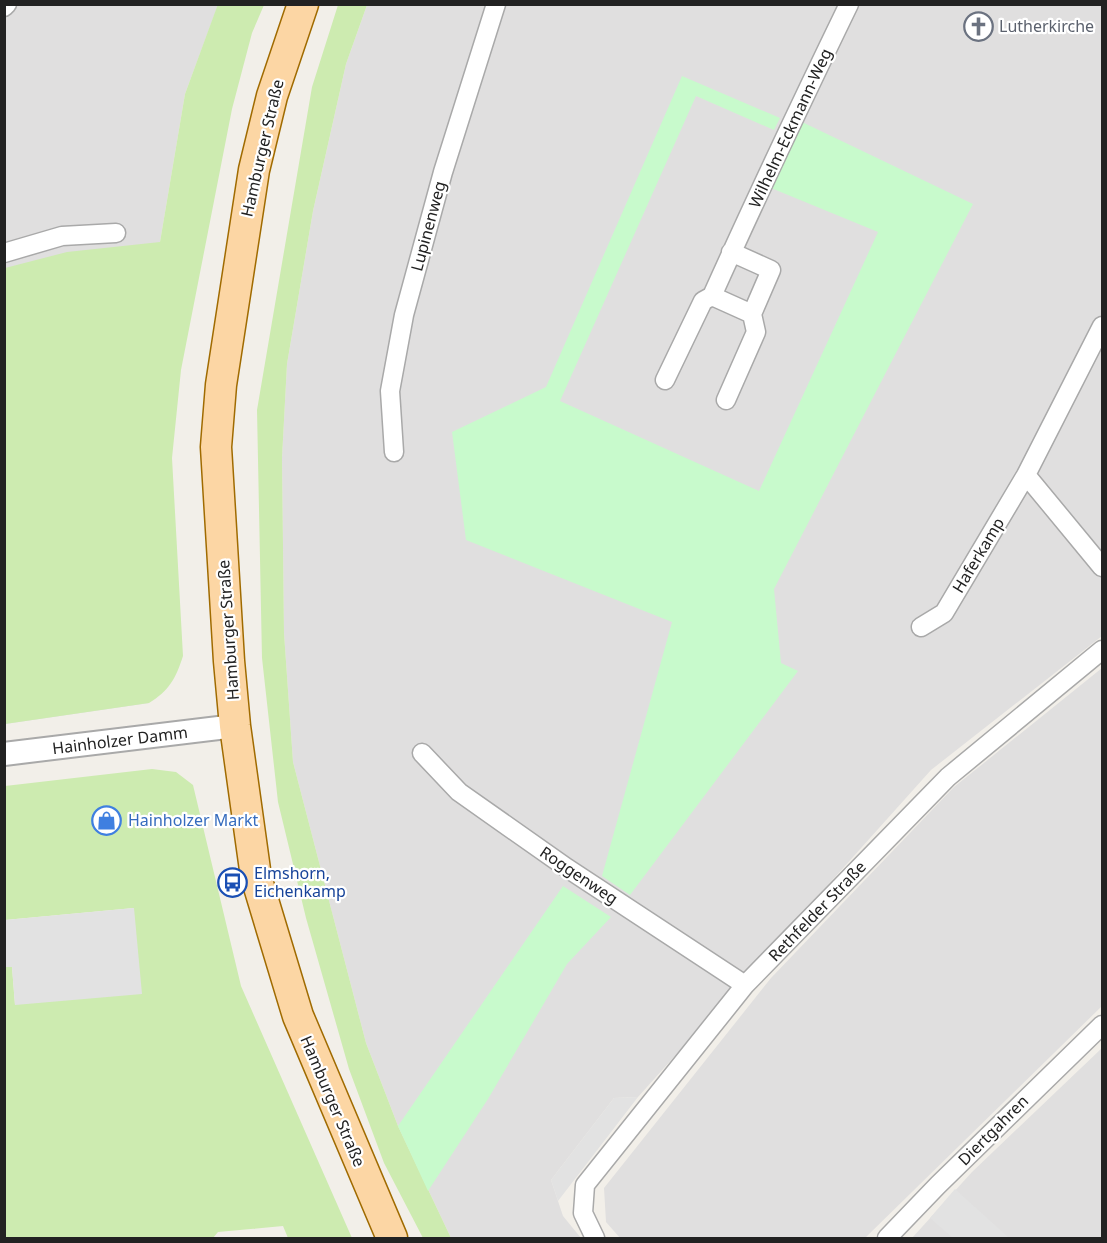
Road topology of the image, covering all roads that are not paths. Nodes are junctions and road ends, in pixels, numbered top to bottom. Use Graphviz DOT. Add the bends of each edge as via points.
graph roads {
  1 [pos="303,4"];
  2 [pos="496,4"];
  3 [pos="849,4"];
  4 [pos="116,233"];
  5 [pos="4,252"];
  6 [pos="731,252"];
  7 [pos="712,296"];
  8 [pos="752,314"];
  9 [pos="1102,326"];
  10 [pos="665,380"];
  11 [pos="726,400"];
  12 [pos="394,452"];
  13 [pos="1026,475"];
  14 [pos="1102,567"];
  15 [pos="921,627"];
  16 [pos="1102,650"];
  17 [pos="235,726"];
  18 [pos="4,753"];
  19 [pos="422,753"];
  20 [pos="745,985"];
  21 [pos="1102,1025"];
  22 [pos="392,1239"];
  23 [pos="595,1239"];
  24 [pos="887,1239"];
  1 -- 17 [label="main road, Hamburger Straße" via="272,96 254,170 221,385 216,447"];
  2 -- 12 [label="street, Lupinenweg" via="443,172 404,315 390,391"];
  3 -- 6 [label="street, Wilhelm-Eckmann-Weg"];
  4 -- 5 [label="street" via="62,236"];
  6 -- 7 [label="street, Wilhelm-Eckmann-Weg"];
  6 -- 8 [label="street" via="771,270"];
  7 -- 8 [label="street"];
  7 -- 10 [label="street, Wilhelm-Eckmann-Weg" via="703,301"];
  8 -- 11 [label="street" via="756,332"];
  9 -- 13 [label="street, Haferkamp"];
  13 -- 14 [label="street"];
  13 -- 15 [label="street, Haferkamp" via="944,613"];
  16 -- 20 [label="street, Rethfelder Straße" via="948,777"];
  17 -- 18 [label="street, Hainholzer Damm"];
  17 -- 22 [label="main road, Hamburger Straße" via="256,877 298,1016"];
  19 -- 20 [label="street, Roggenweg" via="459,792"];
  20 -- 23 [label="street, Rethfelder Straße" via="585,1185 583,1214"];
  21 -- 24 [label="street, Diertgahren"];
}
